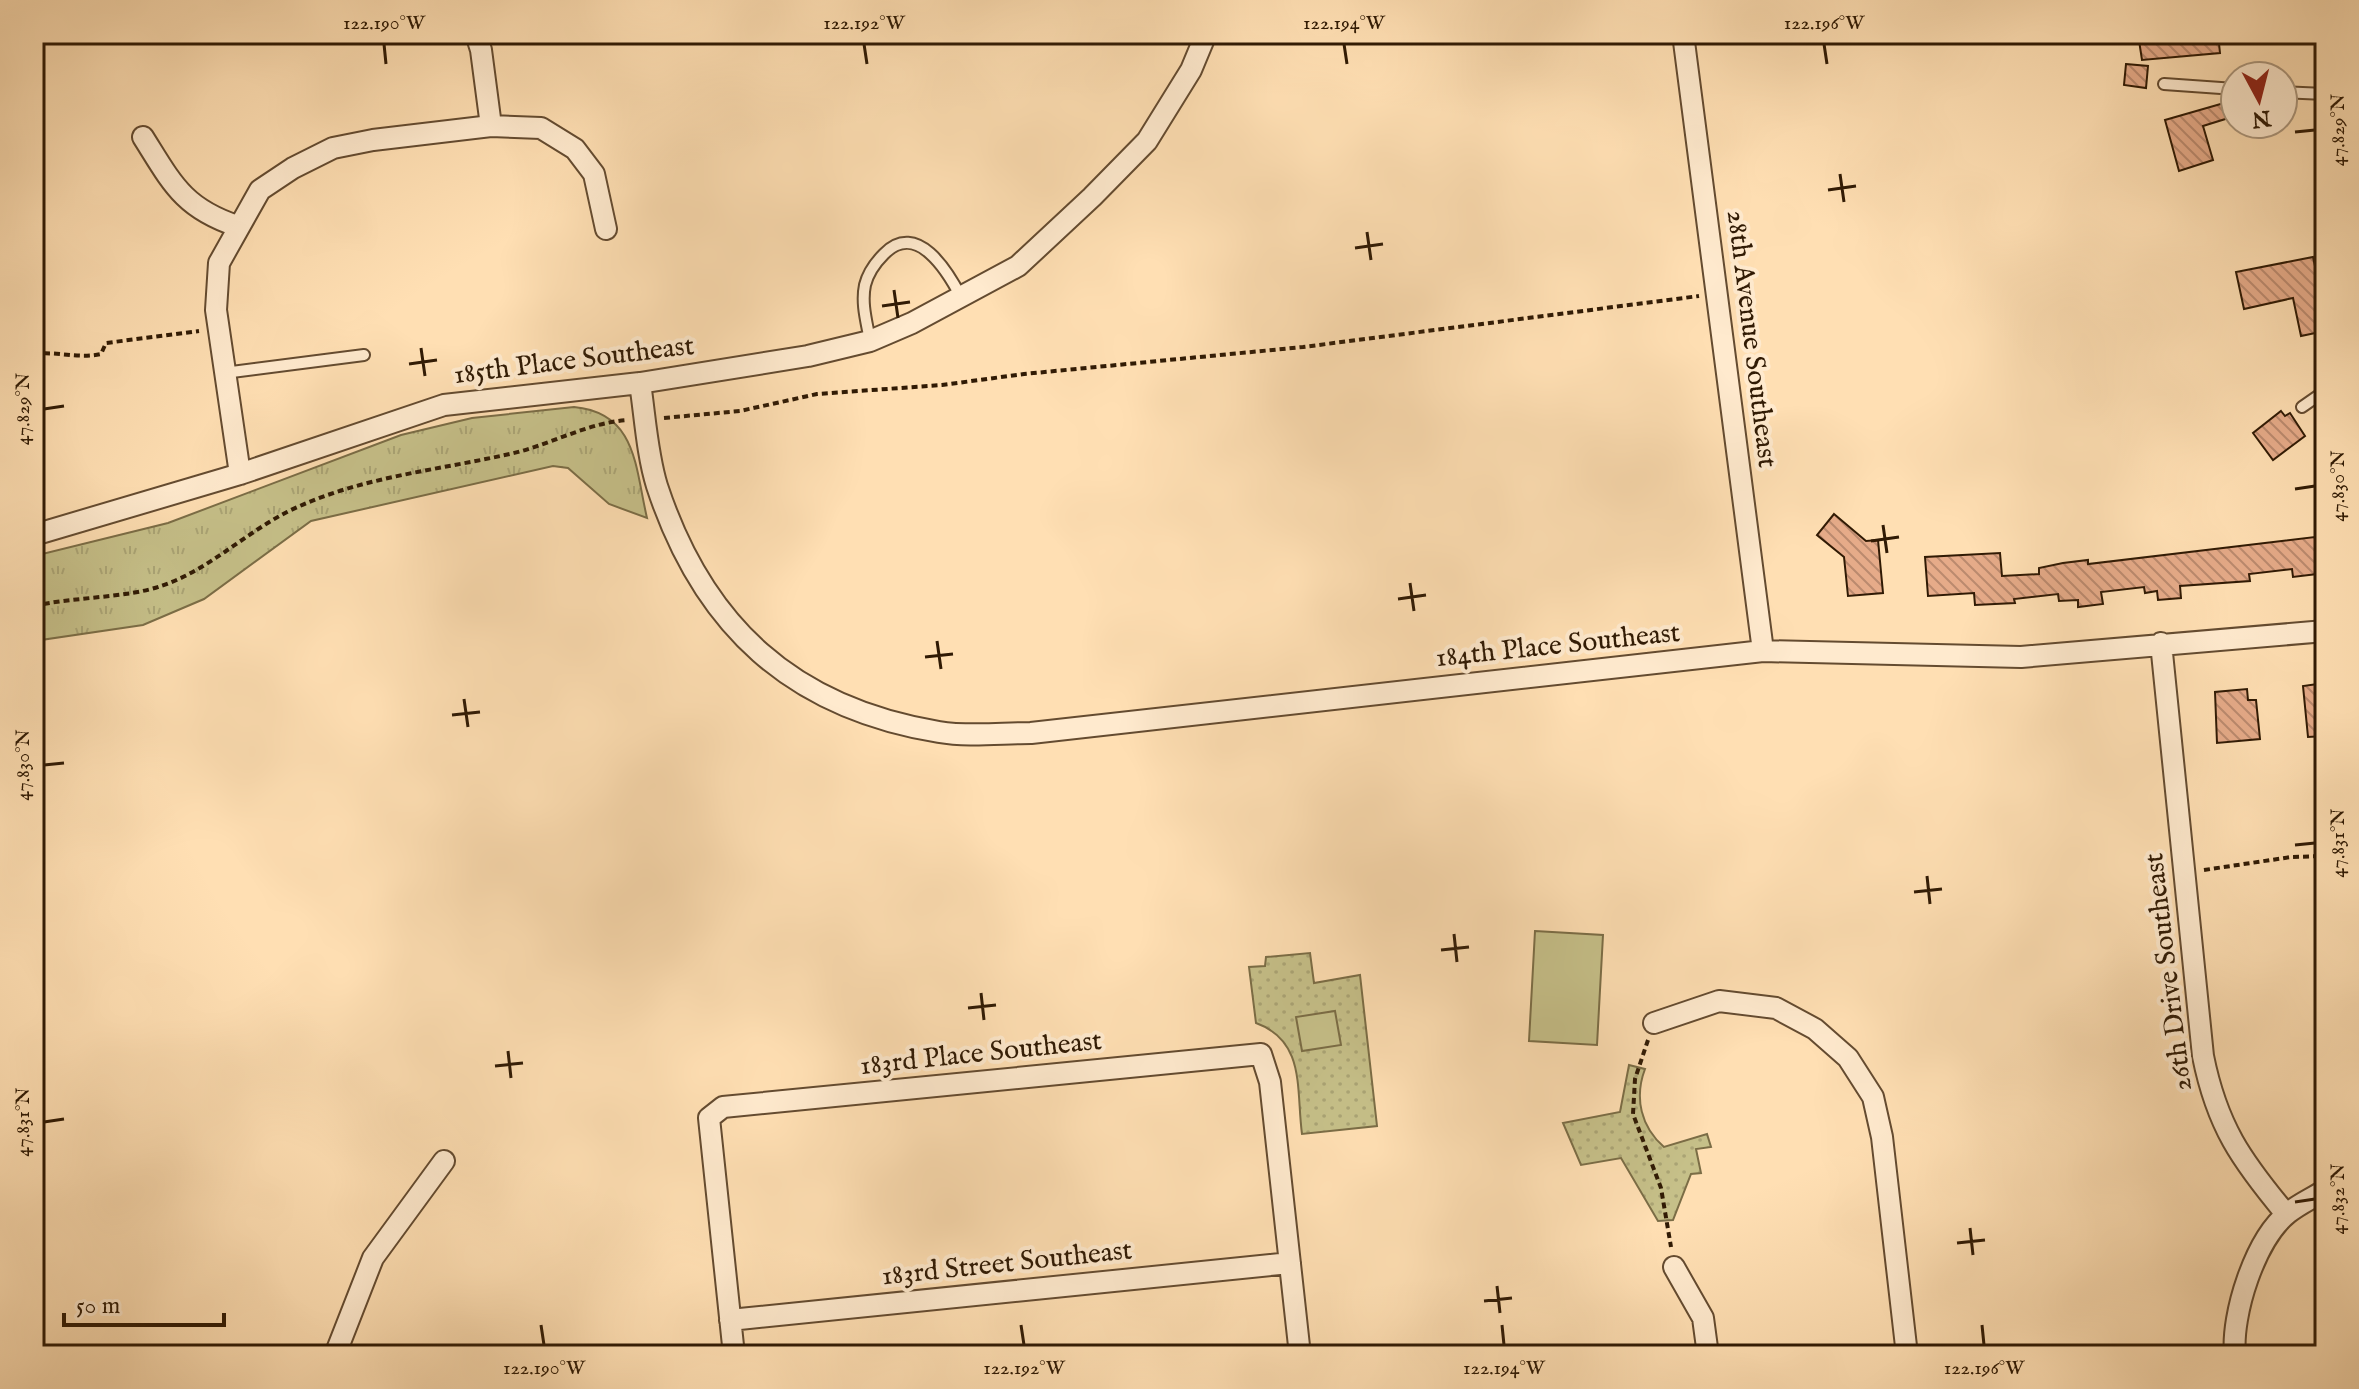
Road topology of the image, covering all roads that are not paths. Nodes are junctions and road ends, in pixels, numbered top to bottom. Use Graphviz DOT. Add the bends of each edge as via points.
graph roads {
  1 [pos="476,34"];
  2 [pos="1206,34"];
  3 [pos="1683,34"];
  4 [pos="2164,84"];
  5 [pos="2219,88"];
  6 [pos="2299,93"];
  7 [pos="2325,94"];
  8 [pos="491,126"];
  9 [pos="143,137"];
  10 [pos="237,226"];
  11 [pos="606,229"];
  12 [pos="961,297"];
  13 [pos="870,341"];
  14 [pos="364,355"];
  15 [pos="224,373"];
  16 [pos="640,383"];
  17 [pos="2325,391"];
  18 [pos="2302,407"];
  19 [pos="240,474"];
  20 [pos="34,535"];
  21 [pos="2325,631"];
  22 [pos="2161,643"];
  23 [pos="1763,651"];
  24 [pos="1654,1023"];
  25 [pos="444,1161"];
  26 [pos="2325,1190"];
  27 [pos="2286,1214"];
  28 [pos="1290,1263"];
  29 [pos="1674,1267"];
  30 [pos="730,1320"];
  31 [pos="335,1355"];
  32 [pos="734,1355"];
  33 [pos="1300,1355"];
  34 [pos="1708,1355"];
  35 [pos="1907,1355"];
  36 [pos="2011,1355"];
  37 [pos="2021,1355"];
  38 [pos="2235,1355"];
  1 -- 8 [label="street"];
  2 -- 12 [label="street, 185th Place Southeast" via="1191,70 1147,141 1018,266"];
  3 -- 23 [label="street, 28th Avenue Southeast"];
  4 -- 5 [label="lane"];
  6 -- 7 [label="lane"];
  8 -- 10 [label="street" via="333,148 260,190"];
  8 -- 11 [label="street" via="541,128 575,149 594,174"];
  9 -- 10 [label="street" via="176,191 194,208"];
  10 -- 15 [label="street" via="219,263"];
  12 -- 13 [label="street, 185th Place Southeast"];
  12 -- 13 [label="lane" via="946,268 927,250 910,242 889,248 865,284"];
  13 -- 16 [label="street, 185th Place Southeast"];
  14 -- 15 [label="lane"];
  15 -- 19 [label="street"];
  16 -- 19 [label="street, 185th Place Southeast" via="444,405"];
  16 -- 23 [label="street, 184th Place Southeast" via="656,483 690,565 718,610 764,658 806,688 875,717 942,733 1031,733"];
  17 -- 18 [label="lane"];
  19 -- 20 [label="street, 185th Place Southeast"];
  21 -- 22 [label="street, 184th Place Southeast"];
  22 -- 23 [label="street, 184th Place Southeast" via="2021,657"];
  22 -- 27 [label="street, 26th Drive Southeast" via="2203,1056 2212,1098 2243,1163"];
  24 -- 35 [label="street" via="1719,1001 1776,1008 1815,1029 1848,1058 1873,1097 1882,1137"];
  25 -- 31 [label="street" via="373,1258"];
  26 -- 27 [label="street"];
  27 -- 38 [label="street" via="2261,1247 2247,1283 2233,1336"];
  28 -- 30 [label="street, 183rd Street Southeast"];
  28 -- 30 [label="street, 183rd Place Southeast" via="1270,1082 1261,1054 723,1107 709,1118"];
  28 -- 33 [label="street"];
  29 -- 34 [label="street" via="1703,1318"];
  30 -- 32 [label="street"];
  36 -- 37 [label="lane"];
}
